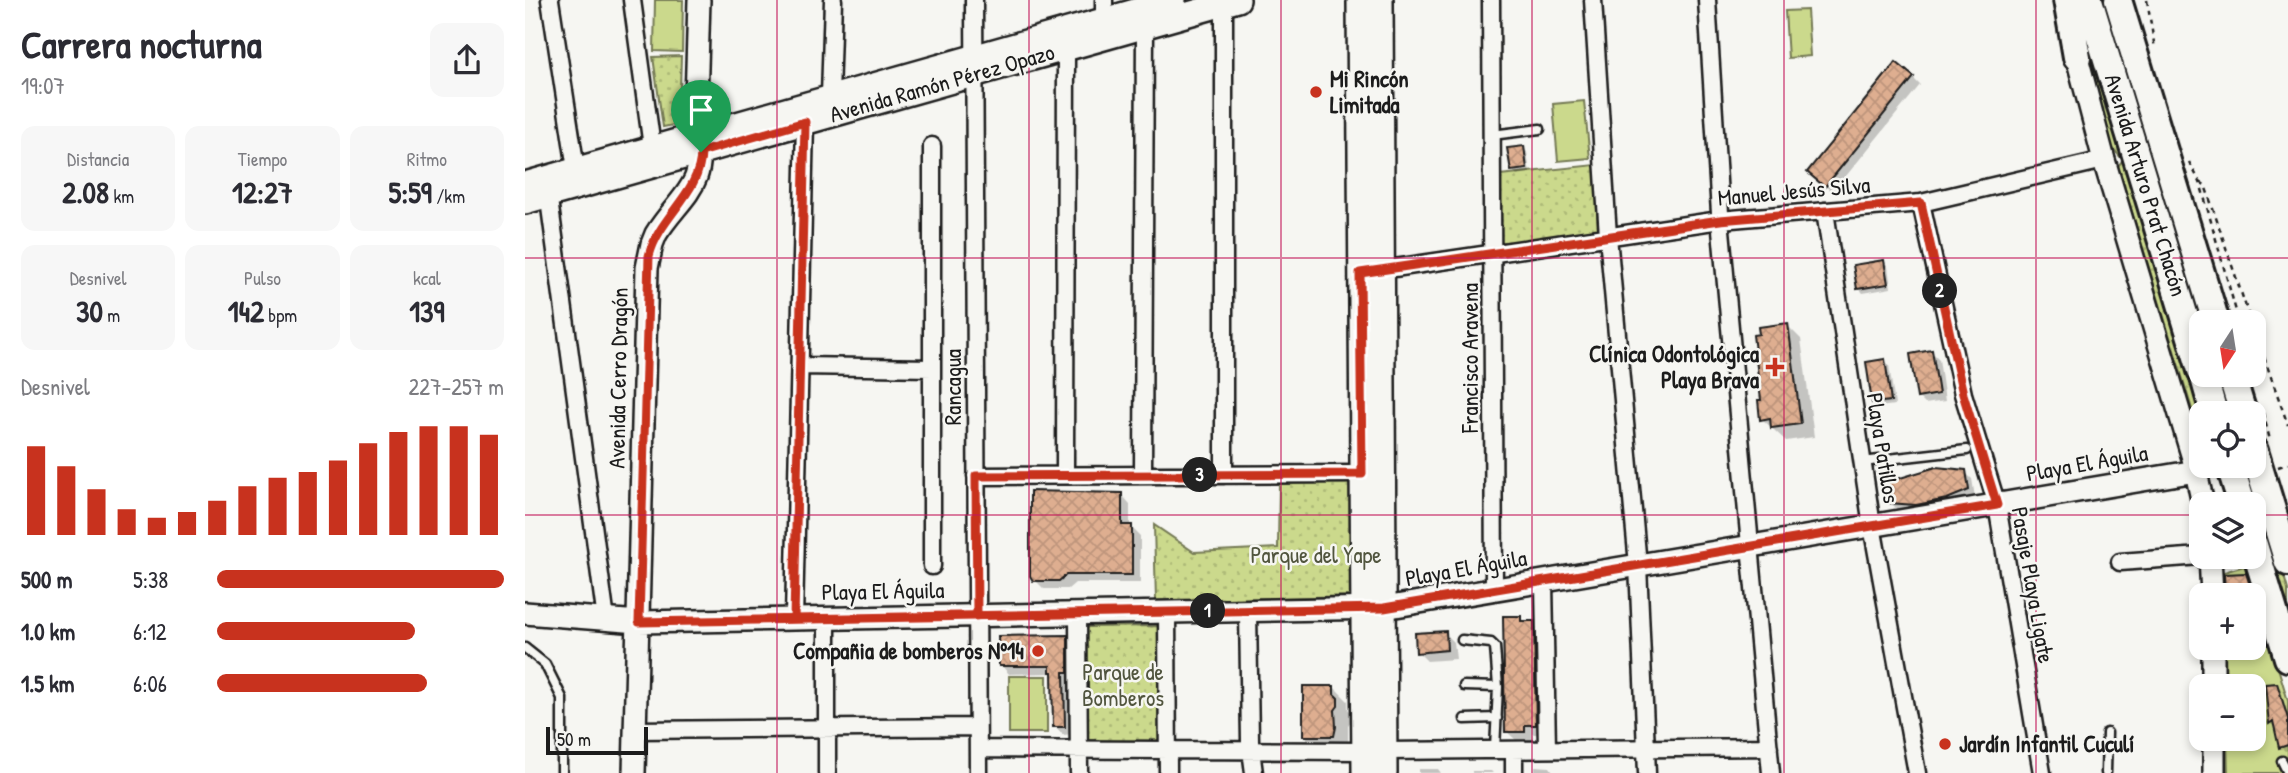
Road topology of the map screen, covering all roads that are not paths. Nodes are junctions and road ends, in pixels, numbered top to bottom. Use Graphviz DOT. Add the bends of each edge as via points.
graph roads {
  1 [pos="549,0"];
  2 [pos="632,0"];
  3 [pos="699,0"];
  4 [pos="833,0"];
  5 [pos="974,0"];
  6 [pos="1174,0"];
  7 [pos="1359,0"];
  8 [pos="1381,0"];
  9 [pos="1491,0"];
  10 [pos="1593,0"];
  11 [pos="1707,0"];
  12 [pos="2061,0"];
  13 [pos="2067,0"];
  14 [pos="2088,0"];
  15 [pos="2118,0"];
  16 [pos="2128,0"];
  17 [pos="1231,2"];
  18 [pos="1104,10"];
  19 [pos="1145,26"];
  20 [pos="2132,43"];
  21 [pos="1066,48"];
  22 [pos="2077,57"];
  23 [pos="974,65"];
  24 [pos="830,96"];
  25 [pos="805,122"];
  26 [pos="1540,129"];
  27 [pos="1492,135"];
  28 [pos="698,143"];
  29 [pos="932,146"];
  30 [pos="652,147"];
  31 [pos="2104,160"];
  32 [pos="576,169"];
  33 [pos="540,185"];
  34 [pos="525,202"];
  35 [pos="1921,203"];
  36 [pos="1825,211"];
  37 [pos="1720,220"];
  38 [pos="1608,236"];
  39 [pos="1492,253"];
  40 [pos="1371,271"];
  41 [pos="2212,310"];
  42 [pos="2189,330"];
  43 [pos="800,366"];
  44 [pos="932,368"];
  45 [pos="2189,447"];
  46 [pos="1967,450"];
  47 [pos="1862,462"];
  48 [pos="2189,472"];
  49 [pos="1362,474"];
  50 [pos="1065,475"];
  51 [pos="1143,475"];
  52 [pos="1224,475"];
  53 [pos="976,476"];
  54 [pos="2262,478"];
  55 [pos="1997,505"];
  56 [pos="1872,526"];
  57 [pos="1750,546"];
  58 [pos="2189,557"];
  59 [pos="2120,562"];
  60 [pos="2288,562"];
  61 [pos="1638,565"];
  62 [pos="932,566"];
  63 [pos="2261,569"];
  64 [pos="1544,581"];
  65 [pos="1494,590"];
  66 [pos="1373,608"];
  67 [pos="525,610"];
  68 [pos="1248,611"];
  69 [pos="1167,612"];
  70 [pos="1078,614"];
  71 [pos="977,616"];
  72 [pos="794,619"];
  73 [pos="827,619"];
  74 [pos="606,620"];
  75 [pos="639,622"];
  76 [pos="1462,640"];
  77 [pos="525,648"];
  78 [pos="2288,658"];
  79 [pos="1464,686"];
  80 [pos="1497,687"];
  81 [pos="1497,718"];
  82 [pos="1465,719"];
  83 [pos="978,727"];
  84 [pos="827,729"];
  85 [pos="635,730"];
  86 [pos="2107,733"];
  87 [pos="1769,747"];
  88 [pos="1645,748"];
  89 [pos="978,749"];
  90 [pos="1079,749"];
  91 [pos="1495,749"];
  92 [pos="1548,749"];
  93 [pos="1168,750"];
  94 [pos="1514,750"];
  95 [pos="1252,751"];
  96 [pos="2214,751"];
  97 [pos="2282,761"];
  98 [pos="1374,762"];
  99 [pos="562,773"];
  100 [pos="634,773"];
  101 [pos="827,773"];
  102 [pos="978,773"];
  103 [pos="1079,773"];
  104 [pos="1168,773"];
  105 [pos="1254,773"];
  106 [pos="1514,773"];
  107 [pos="1647,773"];
  108 [pos="1771,773"];
  109 [pos="1917,773"];
  110 [pos="2042,773"];
  111 [pos="2106,773"];
  112 [pos="2214,773"];
  113 [pos="2288,773"];
  1 -- 32 [label="street"];
  2 -- 30 [label="street"];
  3 -- 28 [label="street, Avenida Cerro Dragón"];
  4 -- 24 [label="street"];
  5 -- 23 [label="street, Rancagua"];
  6 -- 18 [label="main road, Avenida Ramón Pérez Opazo"];
  7 -- 40 [label="main road"];
  8 -- 40 [label="main road"];
  9 -- 27 [label="street, Francisco Aravena"];
  10 -- 38 [label="street"];
  11 -- 37 [label="street"];
  12 -- 22 [label="street"];
  13 -- 22 [label="main road"];
  14 -- 42 [label="main road, Avenida Arturo Prat Chacón"];
  15 -- 20 [label="main road, Avenida Arturo Prat Chacón"];
  16 -- 20 [label="main road"];
  17 -- 19 [label="main road, Avenida Ramón Pérez Opazo"];
  17 -- 52 [label="street"];
  18 -- 23 [label="main road, Avenida Ramón Pérez Opazo"];
  19 -- 21 [label="main road, Avenida Ramón Pérez Opazo"];
  19 -- 51 [label="street"];
  20 -- 41 [label="main road, Avenida Arturo Prat Chacón"];
  21 -- 23 [label="main road, Avenida Ramón Pérez Opazo"];
  21 -- 50 [label="street"];
  22 -- 31 [label="street"];
  23 -- 24 [label="main road, Avenida Ramón Pérez Opazo"];
  23 -- 25 [label="main road, Avenida Ramón Pérez Opazo"];
  23 -- 53 [label="street, Rancagua"];
  24 -- 28 [label="main road, Avenida Ramón Pérez Opazo"];
  25 -- 28 [label="main road, Avenida Ramón Pérez Opazo"];
  25 -- 43 [label="street"];
  26 -- 27 [label="lane"];
  27 -- 39 [label="street, Francisco Aravena"];
  28 -- 30 [label="main road, Avenida Ramón Pérez Opazo"];
  28 -- 33 [label="main road, Avenida Ramón Pérez Opazo"];
  28 -- 75 [label="street, Avenida Cerro Dragón" via="700,166 695,180 662,225 649,256"];
  29 -- 44 [label="street"];
  30 -- 32 [label="main road, Avenida Ramón Pérez Opazo"];
  31 -- 35 [label="street, Manuel Jesús Silva"];
  31 -- 45 [label="street"];
  32 -- 33 [label="main road, Avenida Ramón Pérez Opazo"];
  33 -- 34 [label="main road, Avenida Ramón Pérez Opazo"];
  33 -- 74 [label="street"];
  35 -- 36 [label="street, Manuel Jesús Silva"];
  35 -- 55 [label="street, Pasaje Playa Ligate" via="1963,394"];
  36 -- 37 [label="street, Manuel Jesús Silva"];
  36 -- 47 [label="street, Playa Patillos"];
  37 -- 38 [label="street, Manuel Jesús Silva"];
  37 -- 57 [label="street"];
  38 -- 39 [label="street, Manuel Jesús Silva"];
  38 -- 61 [label="street"];
  39 -- 40 [label="street, Manuel Jesús Silva"];
  39 -- 65 [label="street, Francisco Aravena"];
  40 -- 49 [label="main road"];
  40 -- 66 [label="main road"];
  43 -- 44 [label="street"];
  43 -- 72 [label="street"];
  44 -- 62 [label="street"];
  46 -- 47 [label="lane"];
  47 -- 56 [label="street, Playa Patillos"];
  48 -- 55 [label="street, Playa El Águila"];
  49 -- 52 [label="street"];
  49 -- 66 [label="main road"];
  50 -- 51 [label="street"];
  50 -- 53 [label="street"];
  51 -- 52 [label="street"];
  53 -- 71 [label="street, Rancagua"];
  54 -- 60 [label="main road"];
  55 -- 56 [label="street, Playa El Águila"];
  55 -- 110 [label="street, Pasaje Playa Ligate"];
  56 -- 57 [label="street, Playa El Águila"];
  56 -- 109 [label="street, Playa Patillos"];
  57 -- 61 [label="street, Playa El Águila"];
  57 -- 87 [label="street"];
  58 -- 59 [label="street"];
  61 -- 64 [label="street, Playa El Águila"];
  61 -- 88 [label="street"];
  63 -- 78 [label="main road"];
  64 -- 65 [label="street, Playa El Águila"];
  64 -- 92 [label="street"];
  65 -- 66 [label="street, Playa El Águila"];
  66 -- 68 [label="street, Playa El Águila"];
  66 -- 98 [label="main road"];
  67 -- 74 [label="street, Playa El Águila"];
  68 -- 69 [label="street, Playa El Águila"];
  68 -- 95 [label="street"];
  69 -- 70 [label="street, Playa El Águila"];
  69 -- 93 [label="street"];
  70 -- 71 [label="street, Playa El Águila"];
  70 -- 90 [label="street"];
  71 -- 73 [label="street, Playa El Águila"];
  71 -- 83 [label="street, Rancagua"];
  72 -- 73 [label="street, Playa El Águila"];
  72 -- 75 [label="street, Playa El Águila"];
  73 -- 84 [label="street"];
  74 -- 75 [label="street, Playa El Águila"];
  75 -- 85 [label="street, Avenida Cerro Dragón"];
  76 -- 80 [label="lane" via="1495,647"];
  77 -- 99 [label="lane" via="545,664 562,698"];
  79 -- 80 [label="lane"];
  80 -- 81 [label="lane"];
  81 -- 82 [label="lane"];
  81 -- 91 [label="lane"];
  83 -- 84 [label="street"];
  83 -- 89 [label="street, Rancagua"];
  84 -- 85 [label="street"];
  84 -- 101 [label="street"];
  85 -- 100 [label="street, Avenida Cerro Dragón"];
  86 -- 111 [label="lane"];
  87 -- 88 [label="street"];
  87 -- 108 [label="street"];
  88 -- 92 [label="street"];
  88 -- 107 [label="street"];
  89 -- 90 [label="street"];
  89 -- 102 [label="street, Rancagua"];
  90 -- 93 [label="street"];
  90 -- 103 [label="street"];
  91 -- 94 [label="street"];
  91 -- 98 [label="street"];
  92 -- 94 [label="street"];
  93 -- 95 [label="street"];
  93 -- 104 [label="street"];
  94 -- 106 [label="street"];
  95 -- 98 [label="street"];
  95 -- 105 [label="street"];
  96 -- 112 [label="street"];
  97 -- 113 [label="lane"];
}
